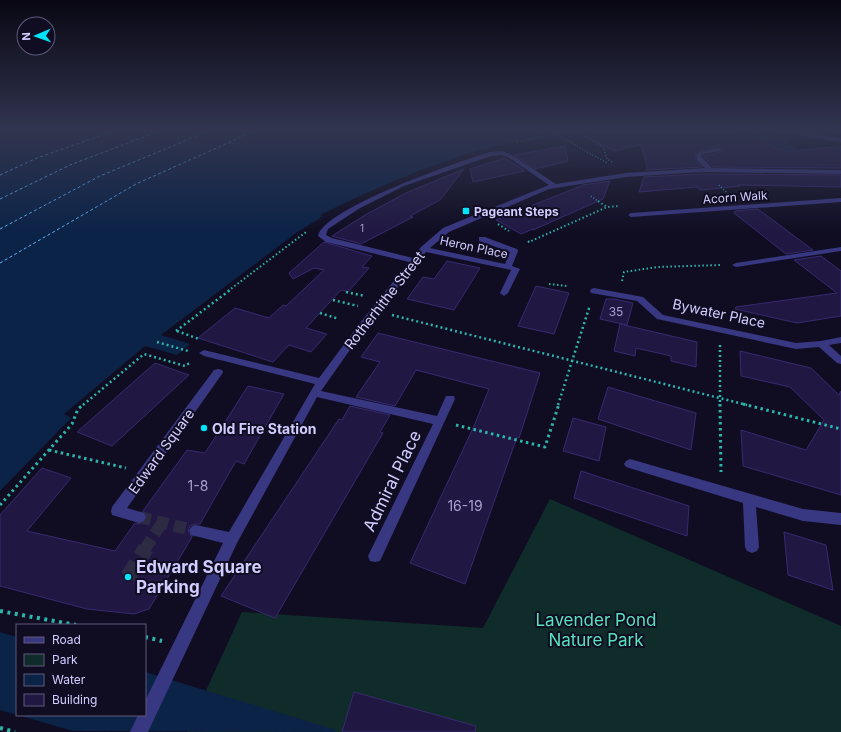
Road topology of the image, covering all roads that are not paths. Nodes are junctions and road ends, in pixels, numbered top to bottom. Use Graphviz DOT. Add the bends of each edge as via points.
graph roads {
  1 [pos="459,164"];
  2 [pos="522,164"];
  3 [pos="704,164"];
  4 [pos="710,170"];
  5 [pos="841,172"];
  6 [pos="555,186"];
  7 [pos="841,200"];
  8 [pos="631,215"];
  9 [pos="482,239"];
  10 [pos="424,249"];
  11 [pos="841,249"];
  12 [pos="416,260"];
  13 [pos="736,265"];
  14 [pos="508,267"];
  15 [pos="594,291"];
  16 [pos="504,293"];
  17 [pos="841,340"];
  18 [pos="821,344"];
  19 [pos="204,353"];
  20 [pos="841,361"];
  21 [pos="218,372"];
  22 [pos="321,382"];
  23 [pos="314,393"];
  24 [pos="450,399"];
  25 [pos="440,421"];
  26 [pos="630,464"];
  27 [pos="750,500"];
  28 [pos="139,516"];
  29 [pos="841,519"];
  30 [pos="196,531"];
  31 [pos="232,539"];
  32 [pos="752,547"];
  33 [pos="375,556"];
  34 [pos="138,732"];
  1 -- 12 [label="street" via="402,185 358,207 325,228 322,233 322,236 329,240 376,253"];
  2 -- 6 [label="street"];
  3 -- 4 [label="street"];
  4 -- 5 [label="street, Rotherhithe Street"];
  4 -- 6 [label="street, Rotherhithe Street" via="632,174"];
  6 -- 10 [label="street, Rotherhithe Street" via="446,230"];
  7 -- 8 [label="street, Acorn Walk"];
  9 -- 14 [label="street" via="514,251"];
  10 -- 12 [label="street, Rotherhithe Street"];
  10 -- 14 [label="street, Heron Place"];
  11 -- 13 [label="street"];
  12 -- 22 [label="street, Rotherhithe Street"];
  14 -- 16 [label="street, Heron Place" via="516,269"];
  15 -- 18 [label="street, Bywater Place" via="640,299 660,317 796,346"];
  17 -- 18 [label="street, Bywater Place"];
  18 -- 20 [label="street"];
  19 -- 22 [label="street"];
  21 -- 28 [label="street, Edward Square" via="117,511"];
  22 -- 23 [label="street, Rotherhithe Street"];
  23 -- 25 [label="street, Admiral Place"];
  23 -- 31 [label="street, Rotherhithe Street"];
  24 -- 25 [label="street, Admiral Place"];
  25 -- 33 [label="street, Admiral Place"];
  26 -- 27 [label="street"];
  27 -- 29 [label="street" via="803,515"];
  27 -- 32 [label="street"];
  30 -- 31 [label="street"];
  31 -- 34 [label="street, Rotherhithe Street"];
}
